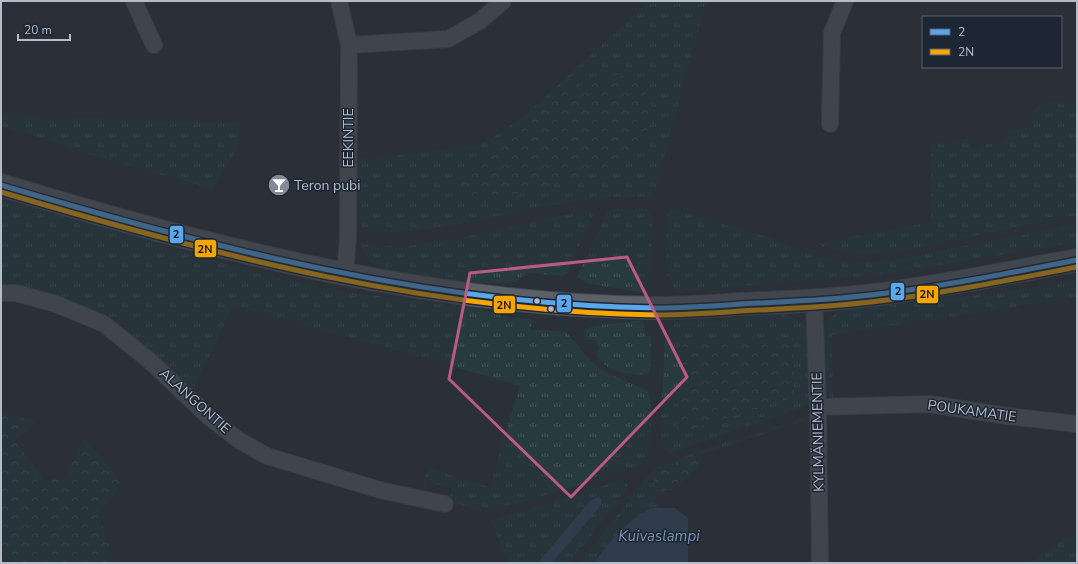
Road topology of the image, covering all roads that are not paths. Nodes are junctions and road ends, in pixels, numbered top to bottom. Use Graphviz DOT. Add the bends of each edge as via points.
graph roads {
  1 [pos="134,1"];
  2 [pos="339,1"];
  3 [pos="503,1"];
  4 [pos="845,1"];
  5 [pos="154,45"];
  6 [pos="349,45"];
  7 [pos="830,124"];
  8 [pos="1,185"];
  9 [pos="1077,260"];
  10 [pos="345,275"];
  11 [pos="1,293"];
  12 [pos="814,301"];
  13 [pos="818,407"];
  14 [pos="1077,424"];
  15 [pos="445,504"];
  16 [pos="820,563"];
  1 -- 5 [label="street"];
  2 -- 6 [label="street, EEKINTIE"];
  3 -- 6 [label="street" via="480,21 448,38"];
  4 -- 7 [label="street" via="832,33"];
  6 -- 10 [label="street, EEKINTIE" via="348,237"];
  8 -- 10 [label="main road" via="97,213"];
  9 -- 12 [label="main road" via="913,290"];
  10 -- 12 [label="main road" via="453,293 557,304 659,308"];
  11 -- 15 [label="street, ALANGONTIE" via="16,293 56,304 104,324 150,361 209,417 240,441 267,456 380,490"];
  12 -- 13 [label="street, KYLMÄNIEMENTIE"];
  13 -- 14 [label="street, POUKAMATIE" via="930,404"];
  13 -- 16 [label="street, KYLMÄNIEMENTIE"];
}
